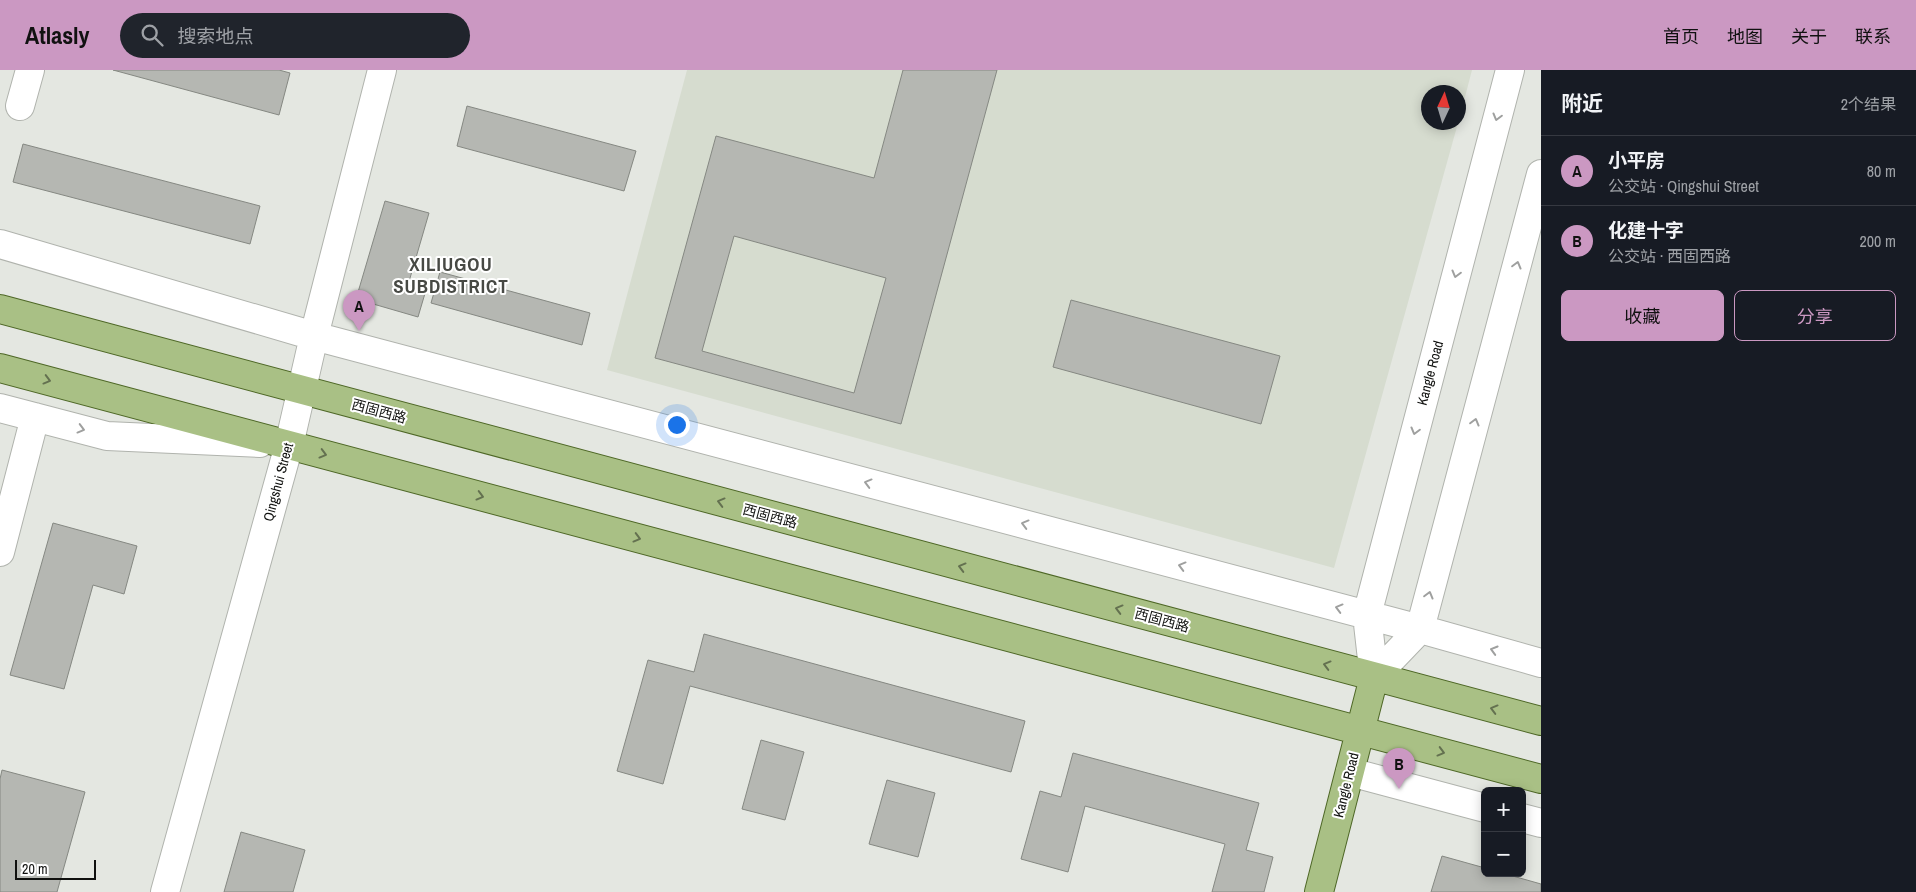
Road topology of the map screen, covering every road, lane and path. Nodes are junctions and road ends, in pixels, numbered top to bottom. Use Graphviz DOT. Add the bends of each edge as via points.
graph roads {
  1 [pos="30,70"];
  2 [pos="382,70"];
  3 [pos="1510,70"];
  4 [pos="20,106"];
  5 [pos="1541,174"];
  6 [pos="0,244"];
  7 [pos="0,309"];
  8 [pos="314,336"];
  9 [pos="0,368"];
  10 [pos="301,390"];
  11 [pos="0,408"];
  12 [pos="35,417"];
  13 [pos="289,445"];
  14 [pos="0,552"];
  15 [pos="1366,615"];
  16 [pos="1420,629"];
  17 [pos="1541,663"];
  18 [pos="1374,677"];
  19 [pos="1541,721"];
  20 [pos="1360,731"];
  21 [pos="1350,772"];
  22 [pos="1541,779"];
  23 [pos="1481,807"];
  24 [pos="1526,819"];
  25 [pos="1541,823"];
  26 [pos="164,892"];
  27 [pos="1319,892"];
  1 -- 4 [label="street"];
  2 -- 8 [label="street, Qingshui Street"];
  3 -- 15 [label="street, Kangle Road, one-way"];
  16 -- 5 [label="street, Kangle Road, one-way"];
  6 -- 8 [label="street"];
  7 -- 10 [label="main road, 西固西路"];
  8 -- 10 [label="street, Qingshui Street"];
  15 -- 8 [label="street, one-way"];
  9 -- 13 [label="main road, one-way"];
  10 -- 13 [label="street, Qingshui Street"];
  18 -- 10 [label="main road, 西固西路, one-way"];
  11 -- 12 [label="street"];
  12 -- 13 [label="street, one-way" via="107,436"];
  12 -- 14 [label="street"];
  13 -- 20 [label="main road, one-way"];
  13 -- 26 [label="street, Qingshui Street"];
  15 -- 16 [label="street"];
  15 -- 18 [label="street, Kangle Road"];
  17 -- 16 [label="street, one-way"];
  16 -- 18 [label="street, Kangle Road"];
  19 -- 18 [label="main road, 西固西路, one-way"];
  18 -- 20 [label="main road, Kangle Road"];
  20 -- 21 [label="main road, Kangle Road"];
  20 -- 22 [label="main road, one-way"];
  21 -- 23 [label="street"];
  21 -- 27 [label="main road, Kangle Road"];
  24 -- 25 [label="street"];
}
